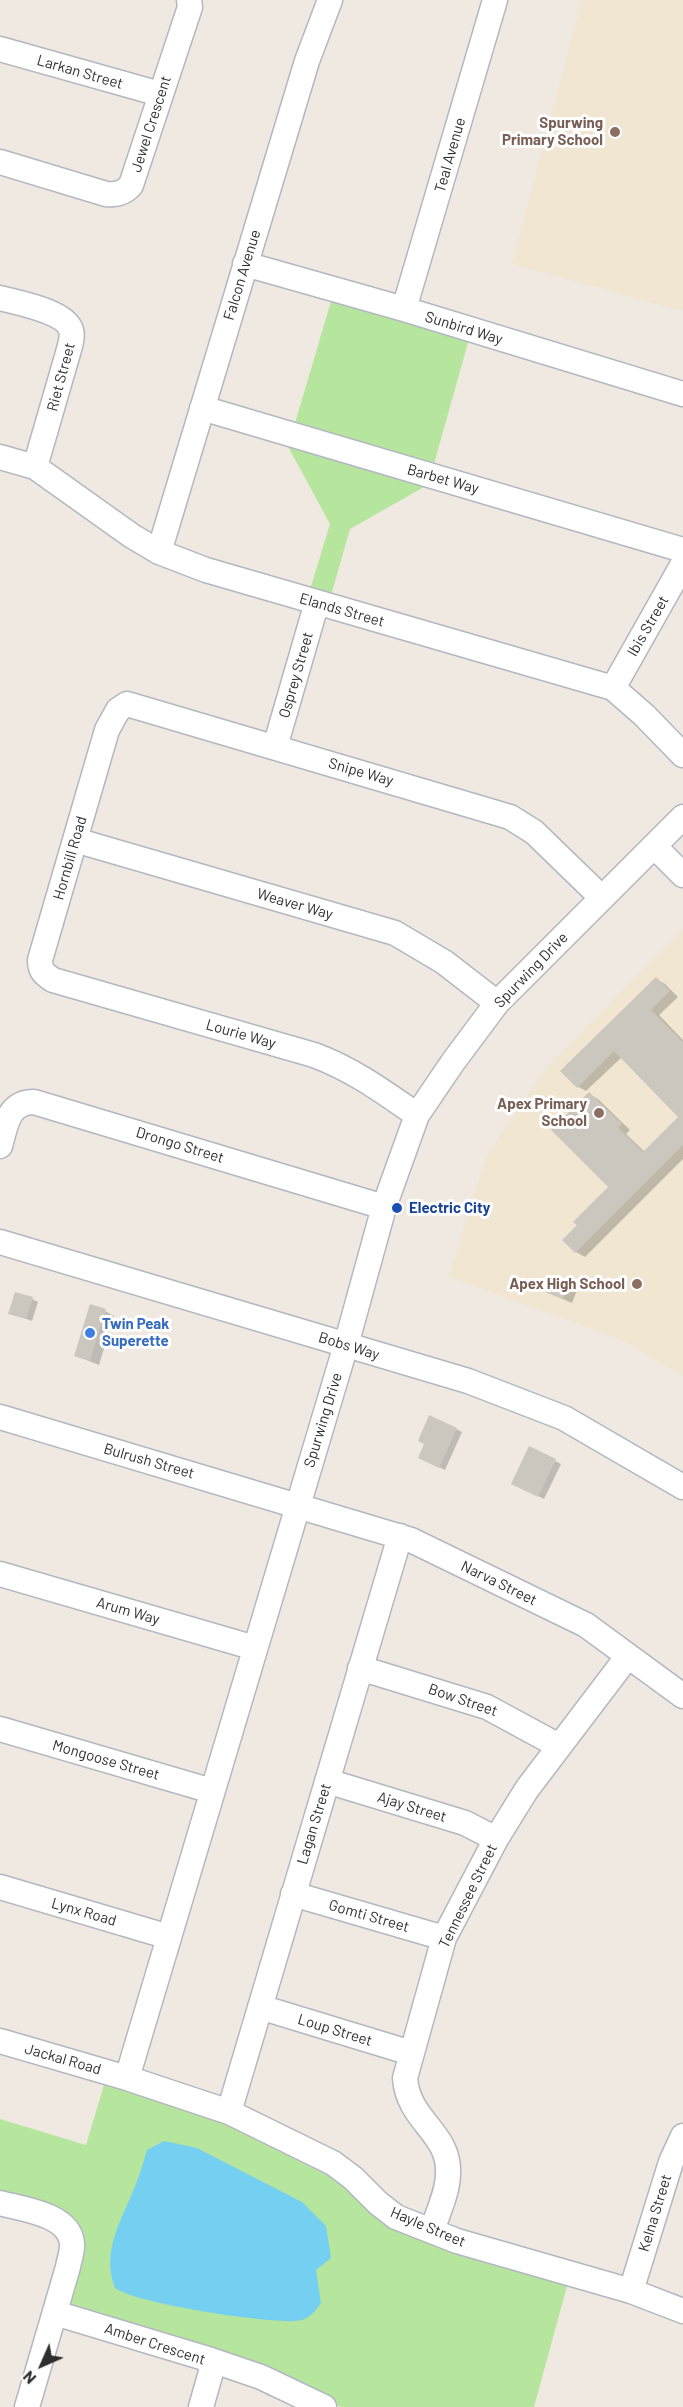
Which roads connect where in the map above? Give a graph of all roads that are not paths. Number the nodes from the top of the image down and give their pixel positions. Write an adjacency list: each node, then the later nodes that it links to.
1 (189, 0): 5 (street, Jewel Crescent)
2 (330, 0): 7 (street, Falcon Avenue)
3 (495, 0): 9 (street, Teal Avenue)
4 (0, 49): 5 (street, Larkan Street)
5 (160, 94): 6 (street, Jewel Crescent)
6 (0, 162)
7 (245, 264): 9 (street, Sunbird Way); 11 (street, Falcon Avenue)
8 (0, 298): 13 (street, Riet Street)
9 (404, 309): 10 (street, Sunbird Way)
10 (683, 394)
11 (202, 408): 14 (street, Barbet Way); 15 (street, Falcon Avenue)
12 (0, 457): 13 (street, Elands Street)
13 (36, 467): 15 (street, Elands Street)
14 (683, 550)
15 (159, 552): 17 (street, Elands Street)
16 (683, 564): 18 (street, Ibis Street)
17 (317, 602): 18 (street, Elands Street); 20 (street, Osprey Street)
18 (613, 688): 21 (street, Elands Street)
19 (107, 730): 20 (street, Snipe Way); 23 (street, Hornbill Road)
20 (275, 747): 26 (street, Snipe Way)
21 (683, 755)
22 (683, 818): 24 (street, Spurwing Drive)
23 (75, 840): 27 (street, Hornbill Road); 28 (street, Weaver Way)
24 (654, 846): 25 (street); 26 (street, Spurwing Drive)
25 (683, 875)
26 (601, 897): 28 (street, Spurwing Drive)
27 (53, 980): 29 (street, Lourie Way)
28 (497, 1003): 29 (street, Spurwing Drive)
29 (417, 1115): 31 (street, Spurwing Drive)
30 (0, 1146): 31 (street, Drongo Street)
31 (384, 1207): 33 (street, Spurwing Drive)
32 (0, 1242): 33 (street, Bobs Way)
33 (346, 1345): 35 (street, Bobs Way); 36 (street, Spurwing Drive)
34 (0, 1417): 36 (street, Bulrush Street)
35 (683, 1487)
36 (298, 1505): 37 (street, Narva Street); 39 (street, Spurwing Drive)
37 (400, 1536): 40 (street, Narva Street); 41 (street, Lagan Street)
38 (0, 1574): 39 (street, Arum Way)
39 (255, 1648): 46 (street, Spurwing Drive)
40 (628, 1656): 42 (street, Narva Street); 44 (street, Tennessee Street)
41 (360, 1668): 44 (street, Bow Street); 45 (street, Lagan Street)
42 (683, 1696)
43 (0, 1729): 46 (street, Mongoose Street)
44 (559, 1746): 47 (street, Tennessee Street)
45 (327, 1781): 47 (street, Ajay Street); 49 (street, Lagan Street)
46 (212, 1791): 50 (street, Spurwing Drive)
47 (496, 1839): 51 (street, Tennessee Street)
48 (0, 1887): 50 (street, Lynx Road)
49 (293, 1894): 51 (street, Gomti Street); 52 (street, Lagan Street)
50 (169, 1937): 55 (street, Spurwing Drive)
51 (444, 1938): 54 (street, Tennessee Street)
52 (260, 2007): 54 (street, Loup Street); 56 (street, Lagan Street)
53 (0, 2041): 55 (street, Jackal Road)
54 (411, 2053): 59 (street, Tennessee Street)
55 (127, 2078): 56 (street, Hayle Street)
56 (229, 2112): 59 (street, Hayle Street)
57 (683, 2136): 60 (street, Kelna Street)
58 (0, 2203): 62 (street)
59 (432, 2231): 60 (street, Hayle Street)
60 (631, 2291): 61 (street, Hayle Street)
61 (683, 2311)
62 (55, 2313): 63 (street, Amber Crescent); 64 (street)
63 (211, 2360): 65 (street, Amber Crescent); 66 (street)
64 (27, 2407)
65 (201, 2407)
66 (324, 2407)

